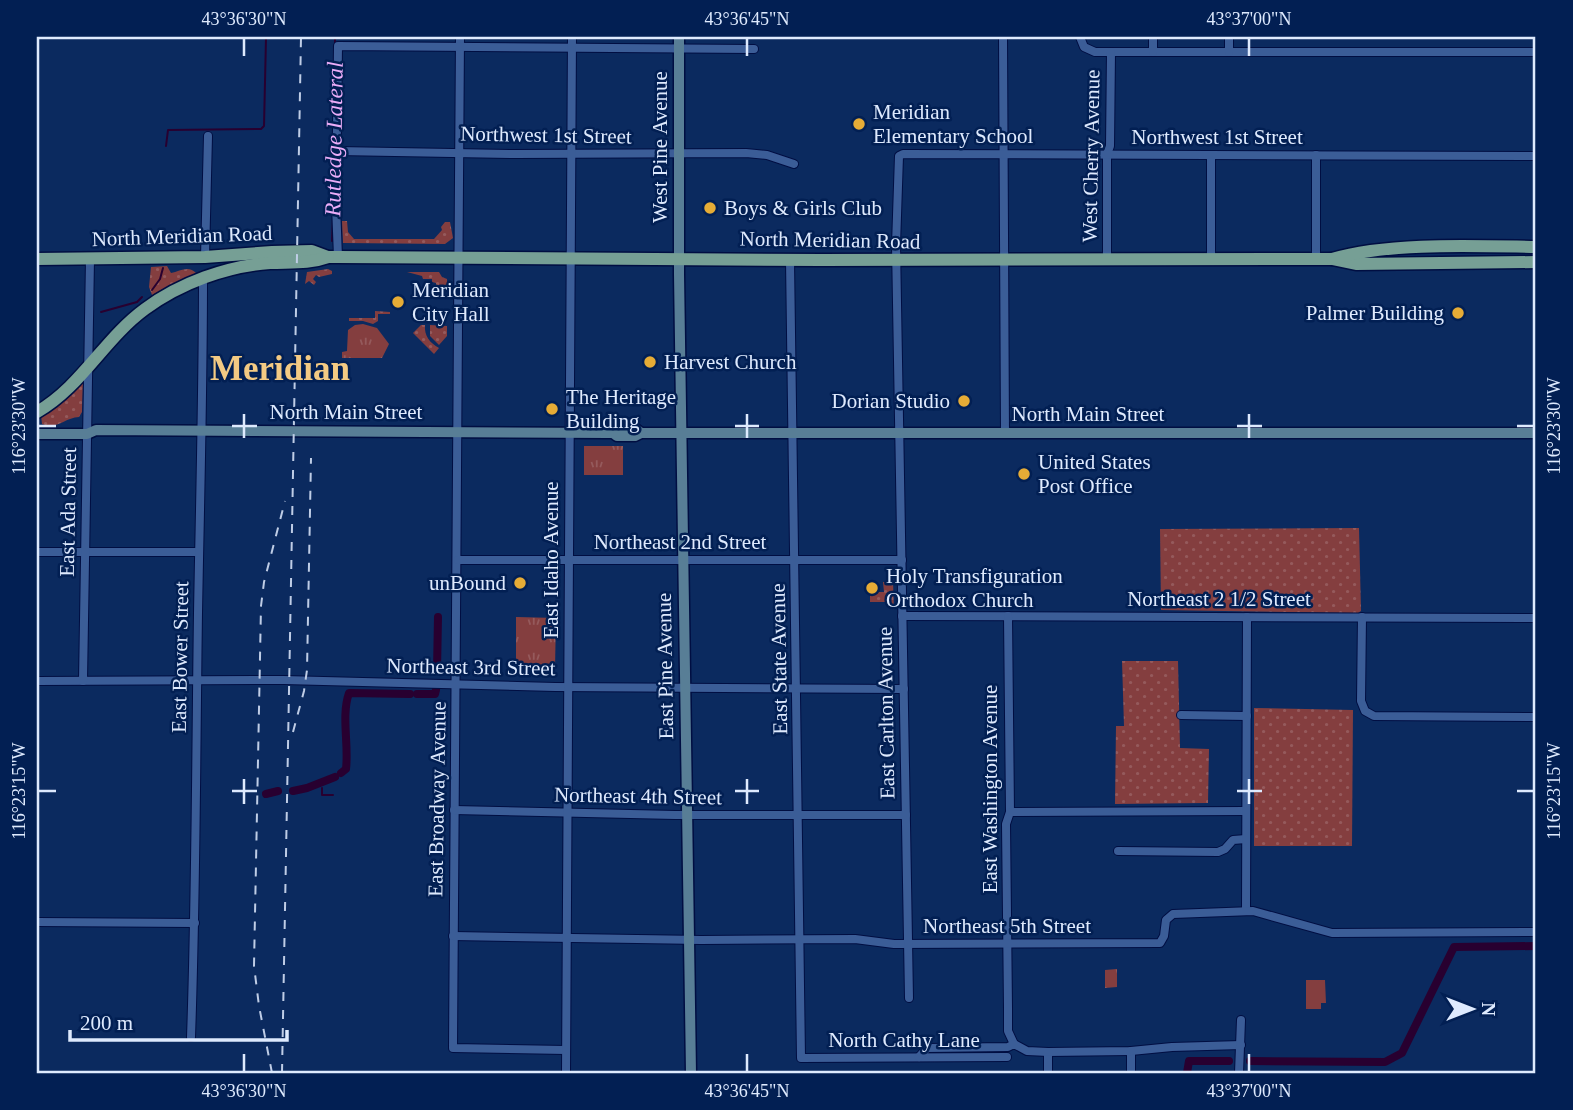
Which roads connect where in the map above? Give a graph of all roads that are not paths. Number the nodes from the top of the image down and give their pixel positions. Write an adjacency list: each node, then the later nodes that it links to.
1 (460, 37): 8 (street, East Broadway Avenue)
2 (572, 37): 10 (street, East Idaho Avenue)
3 (1003, 37): 20 (street)
4 (1080, 37): 11 (street, West Cherry Avenue)
5 (1153, 37): 12 (street)
6 (1229, 37): 13 (street)
7 (679, 43): 9 (street); 10 (street); 19 (street, West Pine Avenue)
8 (460, 48): 10 (street); 16 (street); 17 (street, East Broadway Avenue)
9 (754, 48)
10 (572, 49): 18 (street, East Idaho Avenue)
11 (1111, 52): 12 (street); 21 (street, West Cherry Avenue)
12 (1153, 52): 13 (street)
13 (1229, 52): 14 (street)
14 (1536, 52)
15 (208, 136): 28 (street)
16 (337, 151): 17 (street, Northwest 1st Street); 29 (street)
17 (460, 152): 18 (street, Northwest 1st Street); 30 (street, East Broadway Avenue)
18 (570, 154): 19 (street, Northwest 1st Street); 31 (street, East Idaho Avenue)
19 (678, 154): 26 (street, Northwest 1st Street); 33 (street, West Pine Avenue)
20 (1002, 154): 21 (street, Northwest 1st Street); 24 (street, Northwest 1st Street); 39 (street)
21 (1107, 155): 22 (street, Northwest 1st Street); 40 (street, West Cherry Avenue)
22 (1211, 155): 23 (street, Northwest 1st Street); 41 (street)
23 (1316, 155): 25 (street, Northwest 1st Street); 35 (street)
24 (899, 156): 38 (street, East Carlton Avenue)
25 (1536, 156)
26 (794, 164)
27 (1536, 247): 36 (main road, North Meridian Road)
28 (205, 257): 29 (main road, North Meridian Road); 34 (main road, North Meridian Road)
29 (333, 257): 30 (main road, North Meridian Road); 43 (main road, North Meridian Road)
30 (460, 257): 31 (main road, North Meridian Road); 47 (street, East Broadway Avenue)
31 (570, 257): 33 (main road, North Meridian Road); 48 (street, East Idaho Avenue)
32 (37, 258): 34 (main road, North Meridian Road)
33 (679, 258): 37 (main road, North Meridian Road); 49 (street, East Pine Avenue)
34 (90, 259): 44 (street, East Ada Street)
35 (1316, 259): 36 (main road, North Meridian Road); 41 (main road, North Meridian Road)
36 (1332, 259): 42 (main road, North Meridian Road)
37 (790, 260): 38 (main road, North Meridian Road); 50 (street, East State Avenue)
38 (898, 260): 39 (main road, North Meridian Road); 51 (street, East Carlton Avenue)
39 (1002, 260): 40 (main road, North Meridian Road); 52 (street)
40 (1107, 260): 41 (main road, North Meridian Road)
41 (1211, 260)
42 (1536, 262)
43 (203, 278): 44 (main road, North Meridian Road); 46 (street, East Bower Street)
44 (88, 366): 45 (main road, North Meridian Road); 55 (street, East Ada Street)
45 (37, 412)
46 (203, 431): 47 (street, North Main Street); 55 (street, North Main Street); 58 (street, East Bower Street)
47 (458, 432): 48 (street, North Main Street); 59 (street, East Broadway Avenue)
48 (569, 433): 49 (street, North Main Street); 60 (street, East Idaho Avenue)
49 (681, 433): 50 (street, North Main Street); 61 (street, East Pine Avenue)
50 (793, 433): 51 (street, North Main Street); 62 (street, East State Avenue)
51 (901, 433): 52 (street, North Main Street); 63 (street, East Carlton Avenue)
52 (1005, 433): 53 (street, North Main Street)
53 (1536, 433)
54 (37, 434): 55 (street, North Main Street)
55 (87, 434): 57 (street, East Ada Street)
56 (37, 552): 57 (street)
57 (85, 552): 58 (street); 71 (street, East Ada Street)
58 (199, 552): 69 (street, East Bower Street)
59 (458, 560): 60 (street, Northeast 2nd Street); 72 (street, East Broadway Avenue)
60 (568, 560): 61 (street, Northeast 2nd Street); 73 (street, East Idaho Avenue)
61 (683, 560): 62 (street, Northeast 2nd Street); 74 (street, East Pine Avenue)
62 (795, 560): 63 (street, Northeast 2nd Street); 75 (street, East State Avenue)
63 (902, 560): 64 (street, East Carlton Avenue)
64 (902, 616): 65 (street, Northeast 2 1/2 Street); 76 (street, East Carlton Avenue)
65 (1007, 617): 66 (street, Northeast 2 1/2 Street); 81 (street, East Washington Avenue)
66 (1247, 617): 67 (street, Northeast 2 1/2 Street); 78 (street)
67 (1362, 617): 68 (street, Northeast 2 1/2 Street); 79 (street)
68 (1536, 618)
69 (197, 680): 71 (street, Northeast 3rd Street); 72 (street, Northeast 3rd Street); 91 (street, East Bower Street)
70 (37, 681): 71 (street, Northeast 3rd Street)
71 (83, 681)
72 (456, 685): 73 (street, Northeast 3rd Street); 80 (street, East Broadway Avenue)
73 (568, 687): 74 (street, Northeast 3rd Street); 83 (street, East Idaho Avenue)
74 (685, 689): 75 (street, Northeast 3rd Street); 84 (street, East Pine Avenue)
75 (796, 689): 76 (street, Northeast 3rd Street); 85 (street, East State Avenue)
76 (904, 689): 86 (street, East Carlton Avenue)
77 (1181, 715): 78 (street)
78 (1247, 716): 82 (street)
79 (1536, 717)
80 (454, 810): 83 (street, Northeast 4th Street); 93 (street, East Broadway Avenue)
81 (1010, 811): 82 (street); 98 (street, East Washington Avenue)
82 (1246, 811): 87 (street)
83 (567, 813): 84 (street, Northeast 4th Street); 94 (street, East Idaho Avenue)
84 (687, 815): 85 (street, Northeast 4th Street); 95 (street, East Pine Avenue)
85 (798, 815): 86 (street, Northeast 4th Street); 96 (street, East State Avenue)
86 (906, 815): 97 (street, East Carlton Avenue)
87 (1246, 839): 88 (street); 89 (street)
88 (1118, 851)
89 (1246, 911): 92 (street, Northeast 5th Street); 98 (street, Northeast 5th Street)
90 (37, 922): 91 (street)
91 (195, 923): 101 (street, East Bower Street)
92 (1536, 932)
93 (453, 936): 94 (street, Northeast 5th Street); 104 (street, East Broadway Avenue)
94 (567, 938): 95 (street, Northeast 5th Street); 104 (street, East Idaho Avenue)
95 (689, 940): 96 (street, Northeast 5th Street); 111 (street, East Pine Avenue)
96 (800, 941): 97 (street, Northeast 5th Street); 109 (street, East State Avenue)
97 (908, 944): 98 (street, Northeast 5th Street); 99 (street, East Carlton Avenue)
98 (1007, 944): 102 (street, East Washington Avenue)
99 (909, 998)
100 (1241, 1020): 103 (street)
101 (191, 1037)
102 (1014, 1044): 106 (street); 107 (street)
103 (1241, 1045): 105 (street); 114 (street)
104 (566, 1049): 110 (street, East Idaho Avenue)
105 (1131, 1051): 106 (street); 113 (street)
106 (1048, 1052): 112 (street)
107 (919, 1057): 108 (street, North Cathy Lane); 109 (street, North Cathy Lane)
108 (1007, 1057)
109 (801, 1058)
110 (566, 1073)
111 (691, 1073)
112 (1048, 1073)
113 (1131, 1073)
114 (1240, 1073)

